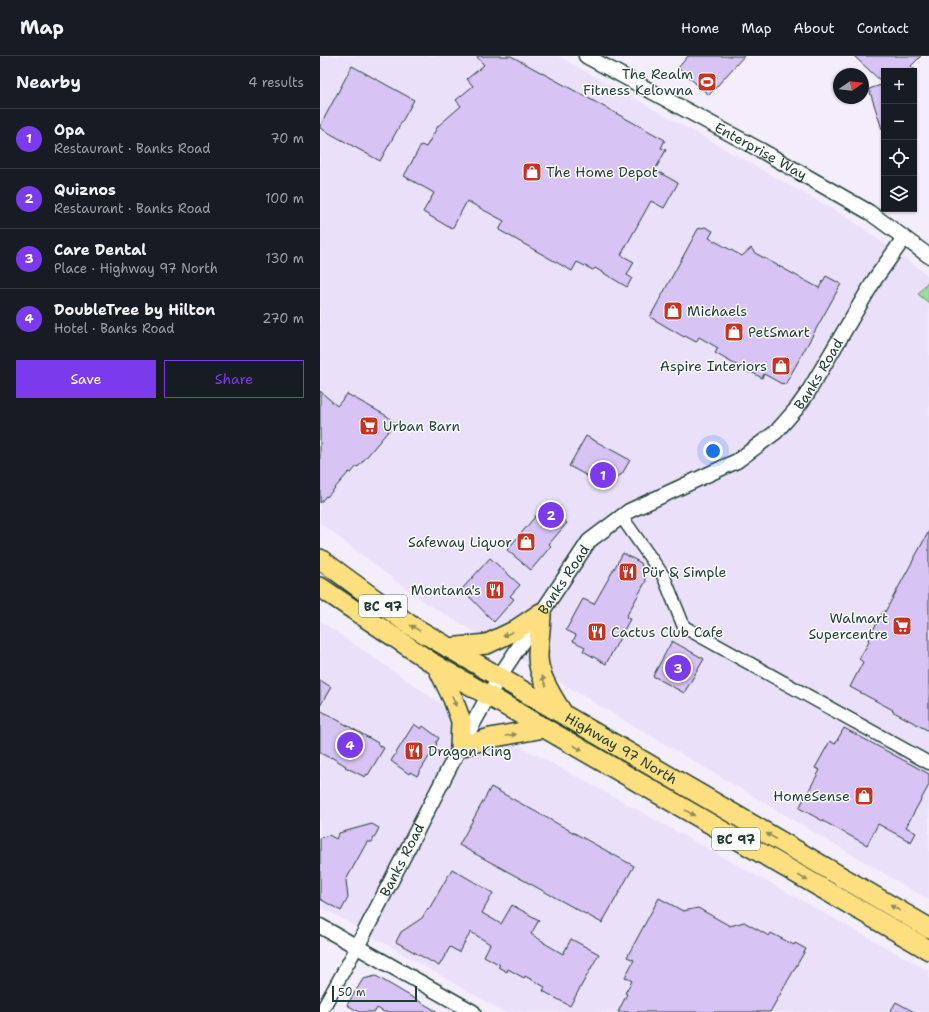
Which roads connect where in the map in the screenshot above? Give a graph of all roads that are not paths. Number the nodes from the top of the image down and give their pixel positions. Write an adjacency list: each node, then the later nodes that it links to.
1 (586, 56): 2 (street, Enterprise Way)
2 (904, 238): 3 (street, Enterprise Way); 4 (street, Banks Road)
3 (929, 256)
4 (621, 516): 7 (street, Banks Road); 15 (street)
5 (320, 560): 8 (highway, Highway 97 North / BC 97, one-way to 5)
6 (320, 587): 9 (highway, Highway 97 North / BC 97)
7 (541, 614): 8 (highway, one-way to 8); 10 (street, Banks Road); 12 (highway, one-way to 7)
8 (449, 648): 10 (highway, Highway 97 North / BC 97)
9 (437, 666): 11 (highway, Highway 97 North / BC 97); 14 (highway, one-way to 14)
10 (499, 677): 11 (street, Banks Road); 12 (highway, Highway 97 North / BC 97)
11 (488, 695): 13 (highway, Highway 97 North / BC 97); 14 (street, Banks Road)
12 (563, 714): 17 (highway, Highway 97 North / BC 97, one-way to 12)
13 (544, 728): 14 (highway, one-way to 13); 19 (highway, Highway 97 North / BC 97, one-way to 19)
14 (460, 747): 18 (street, Banks Road)
15 (929, 762)
16 (320, 926): 18 (street)
17 (929, 928)
18 (357, 947): 20 (street, Banks Road); 21 (street)
19 (929, 950)
20 (321, 1012)
21 (473, 1012)

